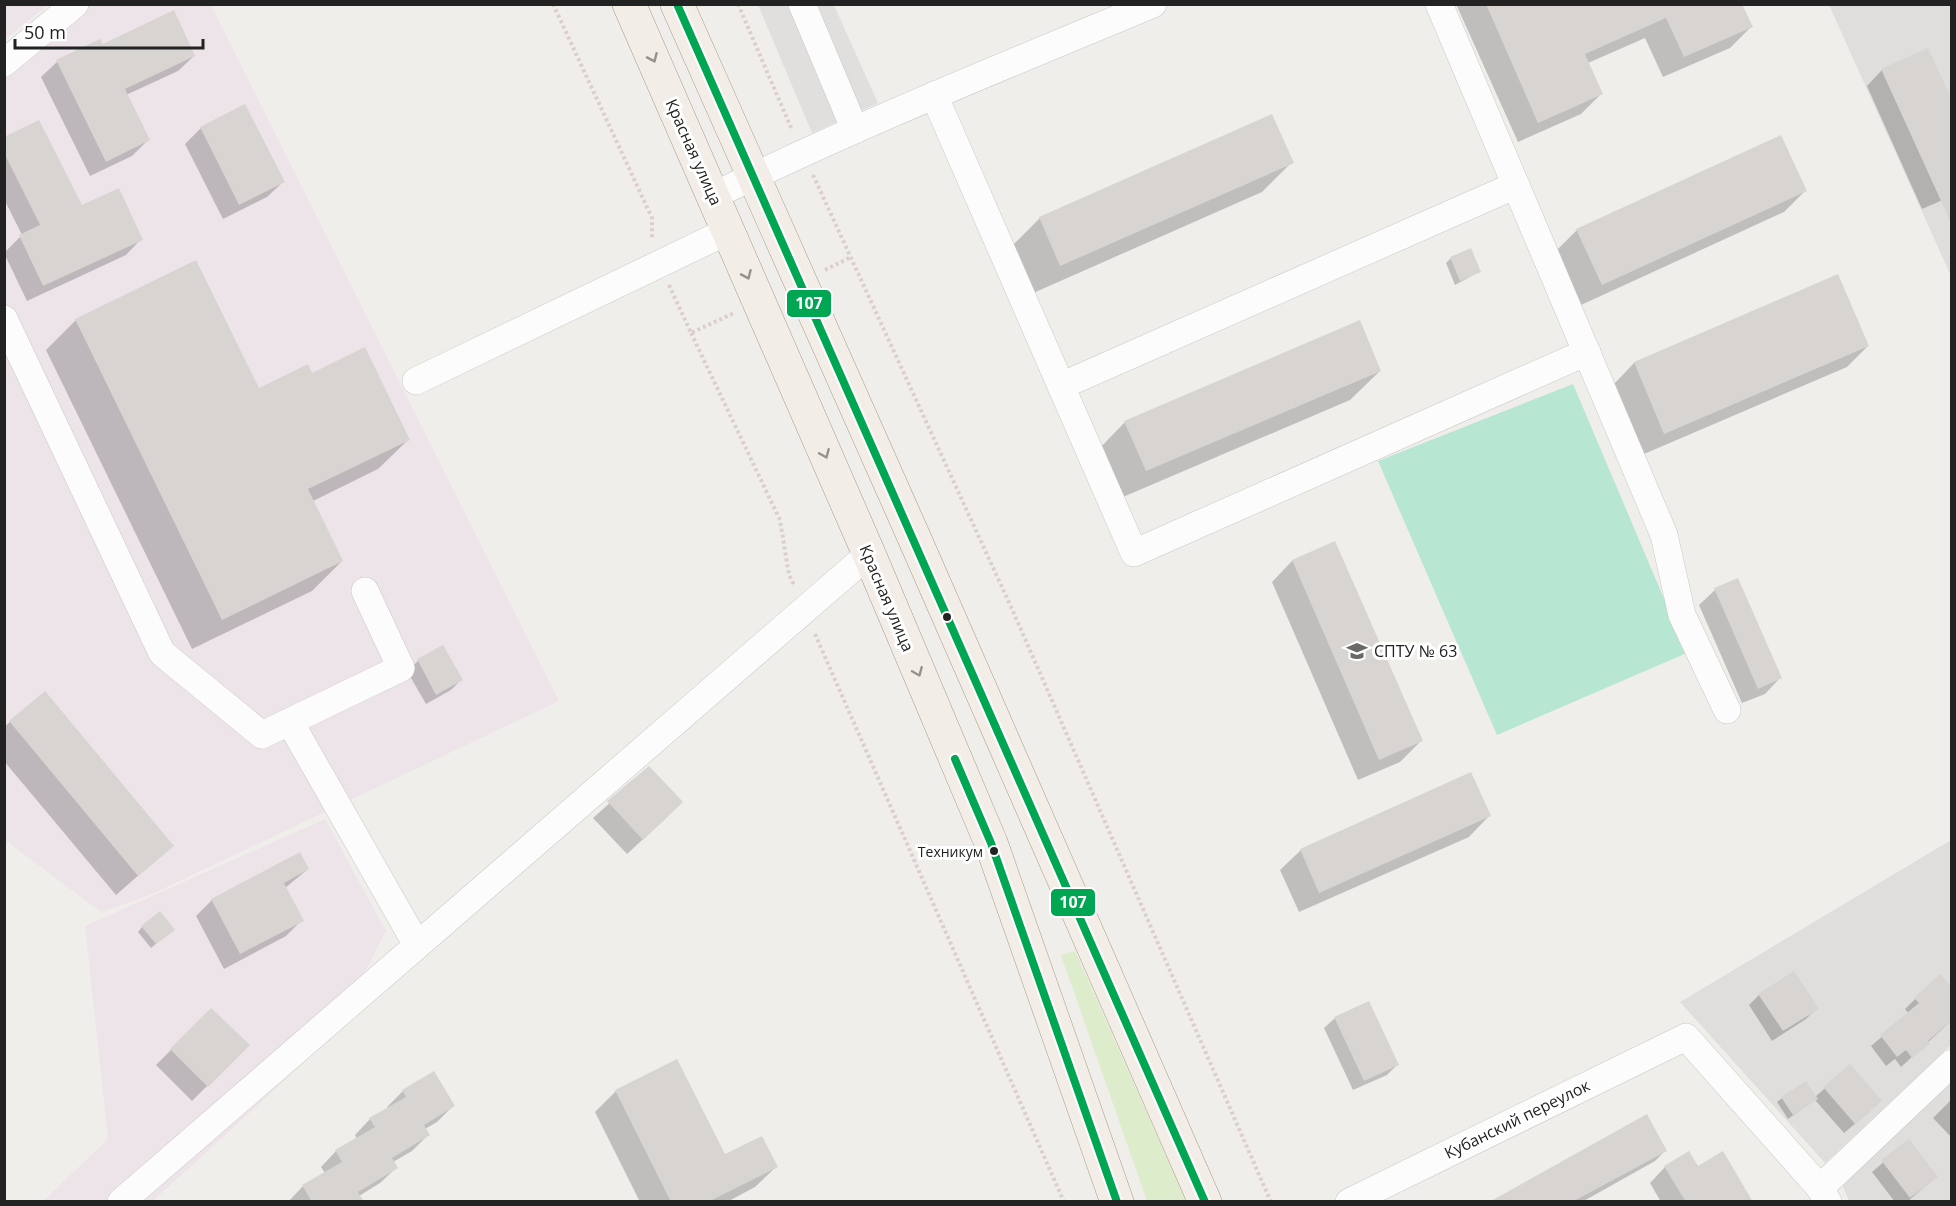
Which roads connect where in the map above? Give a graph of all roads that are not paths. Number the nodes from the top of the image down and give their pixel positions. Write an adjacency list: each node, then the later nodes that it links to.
1 (75, 4): 7 (street)
2 (629, 4): 12 (main road, Красная улица, one-way to 12)
3 (677, 4): 10 (main road)
4 (802, 4): 9 (street)
5 (1153, 4): 8 (street)
6 (1439, 4): 11 (street)
7 (4, 63)
8 (934, 95): 9 (street); 17 (street)
9 (855, 130): 10 (street)
10 (752, 177): 12 (street); 27 (main road)
11 (1516, 185): 15 (street); 17 (street)
12 (713, 196): 13 (main road, Красная улица)
13 (728, 231): 16 (street); 18 (main road, Красная улица, one-way to 18)
14 (4, 319): 21 (street)
15 (1587, 352): 17 (street); 20 (street)
16 (416, 381)
17 (1061, 386)
18 (869, 554): 22 (street); 26 (main road, Красная улица, one-way to 26)
19 (365, 591): 21 (street)
20 (1727, 710)
21 (290, 722): 22 (street)
22 (417, 945): 25 (street)
23 (1952, 1064): 24 (street)
24 (1824, 1195): 28 (street, Кубанский переулок)
25 (121, 1202)
26 (1117, 1202)
27 (1205, 1202)
28 (1349, 1202)

